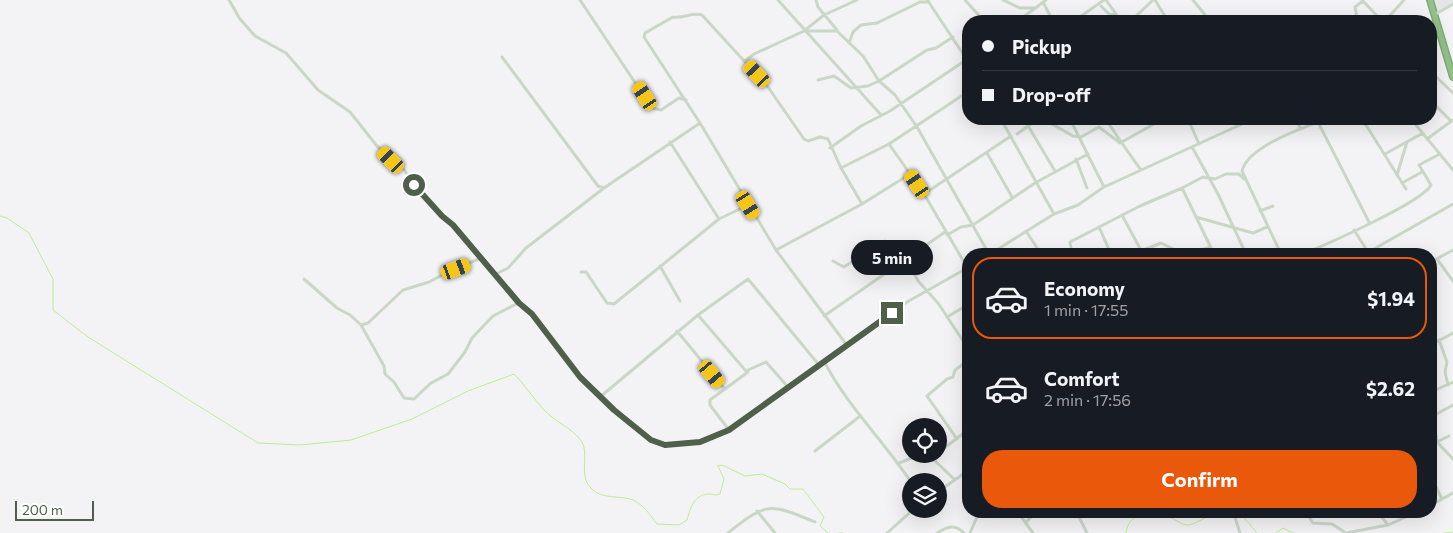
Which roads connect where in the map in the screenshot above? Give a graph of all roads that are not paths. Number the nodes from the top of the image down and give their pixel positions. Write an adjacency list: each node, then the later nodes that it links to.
1 (229, 0): 146 (street)
2 (580, 0): 50 (street)
3 (778, 0): 35 (street)
4 (816, 0): 21 (street)
5 (857, 0): 21 (street)
6 (965, 0): 22 (street)
7 (1003, 0): 20 (street)
8 (1105, 0): 25 (street); 26 (street)
9 (1154, 0): 27 (street); 28 (street)
10 (1193, 0): 29 (street)
11 (1354, 0): 19 (street)
12 (1362, 0): 19 (street); 31 (street)
13 (1404, 0): 32 (street)
14 (1430, 0): 33 (highway)
15 (929, 1): 37 (street); 38 (street)
16 (1045, 1): 20 (street); 24 (street)
17 (1453, 4): 33 (street)
18 (1101, 6): 26 (street)
19 (1355, 7): 30 (street)
20 (1036, 8): 23 (street)
21 (824, 15): 35 (street); 36 (street)
22 (979, 15)
23 (1026, 15)
24 (1051, 15)
25 (1083, 15)
26 (1116, 15)
27 (1138, 15)
28 (1164, 15)
29 (1205, 15)
30 (1356, 15)
31 (1378, 15)
32 (1390, 15)
33 (1434, 15)
34 (1437, 25): 43 (highway)
35 (804, 30): 36 (street); 41 (street); 47 (street)
36 (837, 31): 38 (street)
37 (953, 37): 39 (street); 46 (street)
38 (849, 43): 46 (street)
39 (962, 51)
40 (502, 57): 104 (street)
41 (745, 61): 50 (street); 83 (street)
42 (962, 64): 51 (street)
43 (1453, 77)
44 (1437, 79): 48 (street)
45 (818, 80): 47 (street)
46 (879, 81): 47 (street); 51 (street)
47 (858, 89): 53 (street)
48 (1453, 93)
49 (962, 97): 69 (street)
50 (687, 100): 55 (street)
51 (900, 104): 53 (street); 69 (street)
52 (1437, 106): 54 (street)
53 (881, 115): 83 (street)
54 (1452, 120): 76 (street)
55 (700, 123): 77 (street); 112 (street)
56 (1005, 125): 74 (street)
57 (1030, 125): 70 (street)
58 (1054, 125): 75 (street)
59 (1073, 125): 75 (street)
60 (1110, 125): 79 (street)
61 (1152, 125): 79 (street)
62 (1191, 125): 81 (street)
63 (1297, 125): 71 (street)
64 (1311, 125): 71 (street)
65 (1320, 125): 120 (street)
66 (1366, 125): 86 (street)
67 (1416, 125): 72 (street)
68 (1237, 126): 81 (street)
69 (917, 127): 80 (street); 99 (street)
70 (1028, 127): 73 (street); 93 (street)
71 (1300, 130): 102 (street)
72 (1423, 133): 76 (street); 78 (street)
73 (1017, 134)
74 (1011, 136): 84 (street); 100 (street)
75 (1079, 136): 79 (street); 85 (street)
76 (1427, 139): 87 (street)
77 (670, 142): 104 (street); 118 (street)
78 (1407, 142): 86 (street); 96 (street)
79 (1120, 143): 90 (street)
80 (889, 144): 89 (street); 95 (street)
81 (1199, 144): 82 (street)
82 (1192, 147): 90 (street); 91 (street)
83 (830, 148): 89 (street)
84 (987, 153): 99 (street); 109 (street)
85 (1088, 154): 88 (street); 103 (street)
86 (1385, 154): 96 (street)
87 (1440, 154): 92 (street); 94 (street)
88 (1076, 159): 93 (street); 105 (street)
89 (841, 168): 110 (street)
90 (1141, 170): 103 (street)
91 (1205, 170): 97 (street); 98 (street)
92 (1453, 170)
93 (1055, 171): 100 (street)
94 (1422, 172): 101 (street); 120 (street)
95 (910, 174): 108 (street); 110 (street)
96 (1396, 176): 101 (street)
97 (1203, 177): 98 (street); 106 (street)
98 (1209, 178): 102 (street); 125 (street)
99 (946, 181): 108 (street); 121 (street)
100 (1035, 183): 109 (street); 115 (street)
101 (1402, 183): 107 (street)
102 (1247, 184): 114 (street)
103 (1104, 187): 115 (street)
104 (604, 188): 154 (street)
105 (1087, 188)
106 (1182, 188): 116 (street); 117 (street)
107 (1406, 189)
108 (924, 194): 128 (street)
109 (1012, 197): 121 (street)
110 (862, 204): 144 (street)
111 (1453, 204): 143 (street)
112 (748, 205): 118 (street); 144 (street)
113 (1273, 206): 114 (street)
114 (1260, 211): 124 (street)
115 (1054, 214): 127 (street)
116 (1122, 215): 123 (street); 135 (street)
117 (1196, 217): 119 (street); 122 (street)
118 (719, 219): 151 (street)
119 (1204, 221): 122 (street); 125 (street)
120 (1369, 222): 126 (street)
121 (973, 224): 128 (street); 130 (street)
122 (1200, 225): 129 (street)
123 (1099, 227): 133 (street); 134 (street)
124 (1267, 227): 125 (street); 140 (street)
125 (1234, 228): 139 (street)
126 (1354, 230): 141 (street); 142 (street)
127 (1026, 231): 131 (street); 132 (street)
128 (946, 234): 147 (street); 150 (street)
129 (1210, 246): 138 (street)
130 (986, 248)
131 (999, 248)
132 (1036, 248)
133 (1071, 248)
134 (1108, 248)
135 (1139, 248)
136 (1153, 248): 137 (street)
137 (1170, 248)
138 (1205, 248)
139 (1243, 248)
140 (1278, 248)
141 (1316, 248)
142 (1363, 248)
143 (1375, 248)
144 (776, 250): 162 (street)
145 (1453, 250): 148 (street)
146 (482, 258): 154 (street); 164 (street)
147 (962, 258)
148 (1437, 259): 156 (street)
149 (833, 261): 150 (street)
150 (901, 263): 157 (street); 162 (street)
151 (660, 266): 153 (street); 158 (street)
152 (962, 270): 157 (street)
153 (581, 272)
154 (496, 274): 159 (street)
155 (304, 279): 164 (street)
156 (1453, 281)
157 (927, 290): 163 (street); 169 (street)
158 (680, 301)
159 (519, 303): 164 (street); 181 (street)
160 (962, 309): 163 (street)
161 (698, 315): 165 (street); 173 (street); 175 (street)
162 (824, 316): 169 (street)
163 (947, 317): 167 (street)
164 (361, 325)
165 (677, 331): 179 (street); 181 (street)
166 (1453, 333): 168 (street)
167 (962, 340)
168 (1439, 340): 172 (street)
169 (846, 344): 171 (street)
170 (1453, 360): 172 (street)
171 (824, 361): 173 (street); 184 (street)
172 (1447, 363): 177 (street)
173 (819, 365): 178 (street)
174 (962, 365): 188 (street)
175 (750, 371): 178 (street); 179 (street)
176 (1453, 382): 177 (street)
177 (1448, 384): 180 (street)
178 (788, 386): 185 (street)
179 (724, 388): 185 (street)
180 (1437, 389)
181 (600, 397): 185 (street)
182 (1453, 405): 183 (street)
183 (1437, 413)
184 (860, 418): 191 (street); 195 (street)
185 (729, 430)
186 (962, 435): 188 (street)
187 (1449, 436): 189 (street)
188 (957, 439): 190 (street)
189 (1437, 442): 192 (street)
190 (947, 446)
191 (815, 451)
192 (1453, 459)
193 (902, 463): 195 (street)
194 (938, 463): 198 (street)
195 (899, 464): 196 (street)
196 (905, 473)
197 (962, 475): 198 (street)
198 (954, 480): 199 (street)
199 (947, 485)
200 (1437, 489): 202 (street)
201 (1453, 493): 202 (street)
202 (1442, 499): 203 (street)
203 (1437, 502)
204 (757, 510): 214 (street); 218 (street); 219 (street)
205 (904, 518): 217 (street)
206 (977, 518): 224 (street)
207 (1023, 518): 215 (street)
208 (1030, 518): 215 (street)
209 (1080, 518): 226 (street)
210 (1235, 518): 227 (street)
211 (1310, 518): 216 (street)
212 (1382, 518): 216 (street)
213 (1404, 518): 216 (street)
214 (815, 522)
215 (1026, 522): 225 (street)
216 (1388, 525)
217 (891, 529): 220 (street); 221 (street)
218 (728, 533)
219 (775, 533)
220 (887, 533)
221 (894, 533)
222 (937, 533): 223 (street)
223 (964, 533)
224 (970, 533)
225 (1033, 533)
226 (1087, 533)
227 (1240, 533)

